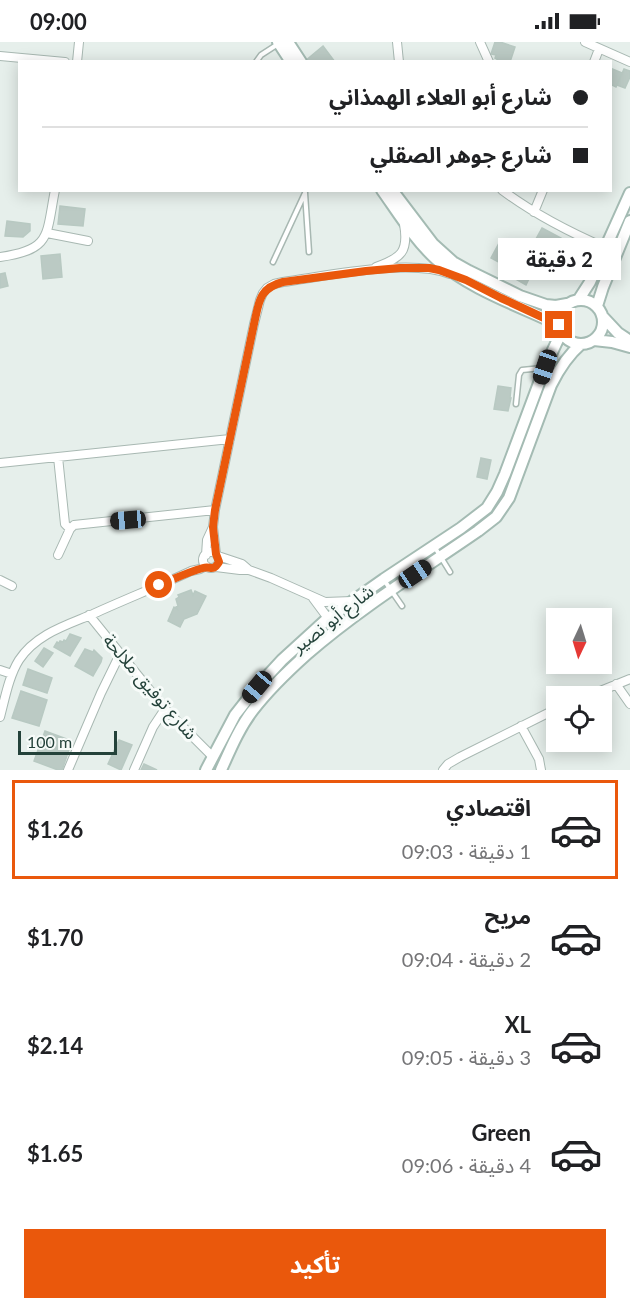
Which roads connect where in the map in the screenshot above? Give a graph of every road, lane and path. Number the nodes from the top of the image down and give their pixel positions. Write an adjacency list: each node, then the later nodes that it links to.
1 (79, 42): 9 (street)
2 (282, 42): 10 (lane); 11 (main road); 12 (main road)
3 (397, 42): 13 (street)
4 (480, 42): 14 (street)
5 (585, 42): 6 (street)
6 (599, 49): 15 (street); 16 (street)
7 (0, 56): 8 (street)
8 (44, 60)
9 (77, 60)
10 (257, 60)
11 (290, 60)
12 (299, 60)
13 (399, 60)
14 (488, 60)
15 (595, 60)
16 (630, 62)
17 (55, 192): 27 (street)
18 (305, 192): 30 (lane); 32 (lane)
19 (383, 192): 25 (main road)
20 (394, 192): 36 (main road)
21 (504, 192): 24 (street)
22 (542, 192): 24 (street)
23 (630, 193): 29 (main road)
24 (534, 212): 29 (street)
25 (404, 221): 33 (street); 34 (main road)
26 (630, 221): 37 (main road)
27 (47, 233): 28 (street); 31 (street)
28 (88, 241)
29 (606, 248): 35 (main road)
30 (309, 252)
31 (0, 257)
32 (273, 262)
33 (366, 271): 34 (street); 46 (street)
34 (466, 280): 39 (main road)
35 (579, 299): 36 (main road); 37 (main road)
36 (567, 304): 39 (main road)
37 (597, 306): 38 (main road)
38 (603, 317): 40 (main road); 41 (main road)
39 (560, 329): 42 (main road); 44 (main road, شارع أبو نصير)
40 (594, 340): 42 (main road); 43 (main road)
41 (630, 341)
42 (581, 344): 55 (main road, شارع أبو نصير)
43 (630, 347)
44 (545, 367): 45 (lane); 52 (main road, شارع أبو نصير)
45 (516, 404)
46 (230, 439): 47 (street); 49 (street)
47 (58, 457): 48 (street); 51 (street)
48 (0, 463)
49 (215, 510): 50 (street); 51 (street)
50 (213, 527): 54 (street); 56 (street)
51 (70, 530): 53 (street)
52 (433, 545): 55 (lane); 60 (main road, شارع أبو نصير)
53 (58, 555)
54 (217, 555): 56 (street); 57 (street); 58 (street)
55 (441, 557): 59 (lane); 63 (main road, شارع أبو نصير)
56 (205, 560): 57 (street); 67 (street)
57 (216, 567): 58 (street)
58 (249, 570): 64 (street)
59 (450, 572)
60 (384, 579): 63 (lane); 65 (main road, شارع أبو نصير)
61 (0, 580): 62 (street)
62 (12, 586)
63 (391, 591): 66 (lane); 69 (main road, شارع أبو نصير)
64 (313, 597): 65 (street); 68 (street)
65 (353, 601): 68 (main road, شارع أبو نصير)
66 (402, 606)
67 (89, 615): 70 (street, شارع توفيق ملالحة); 72 (street)
68 (327, 619): 69 (street); 81 (main road, شارع أبو نصير)
69 (336, 629): 85 (main road, شارع أبو نصير)
70 (120, 654): 77 (street, شارع توفيق ملالحة); 82 (street)
71 (0, 670): 72 (street)
72 (12, 674): 79 (street)
73 (630, 678): 74 (street)
74 (616, 684): 75 (street); 76 (street)
75 (611, 686)
76 (630, 704)
77 (165, 709): 81 (street, شارع توفيق ملالحة); 83 (street)
78 (546, 714): 80 (street)
79 (0, 717)
80 (521, 726): 86 (street); 87 (street)
81 (212, 756): 84 (main road, شارع أبو نصير)
82 (68, 770)
83 (134, 770)
84 (206, 770)
85 (220, 770)
86 (443, 770)
87 (541, 770)

